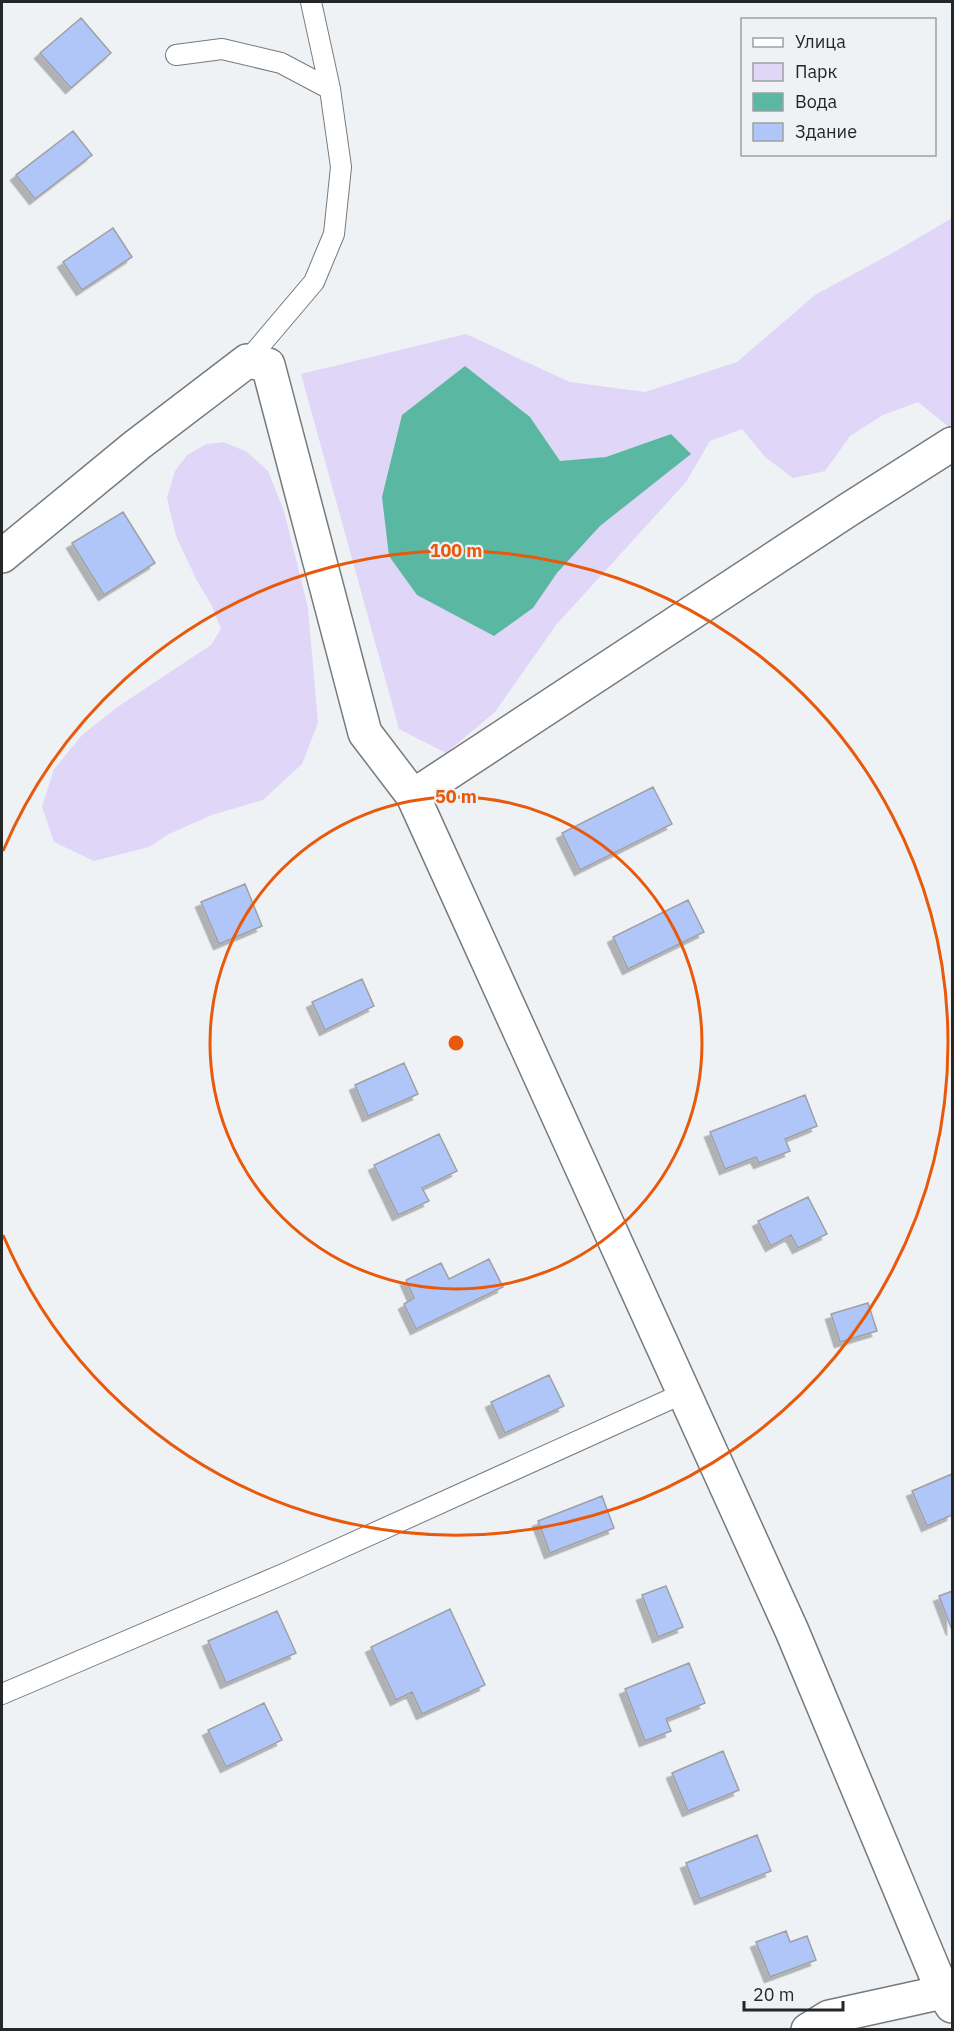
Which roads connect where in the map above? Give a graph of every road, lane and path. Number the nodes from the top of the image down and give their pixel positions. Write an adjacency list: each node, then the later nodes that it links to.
1 (311, 2): 3 (lane)
2 (176, 55): 3 (lane)
3 (330, 88): 4 (lane)
4 (248, 361): 6 (street); 7 (street)
5 (952, 444): 7 (street)
6 (2, 556)
7 (413, 796): 8 (street)
8 (684, 1394): 9 (lane); 10 (street)
9 (2, 1694)
10 (948, 1999): 11 (street)
11 (808, 2030)

